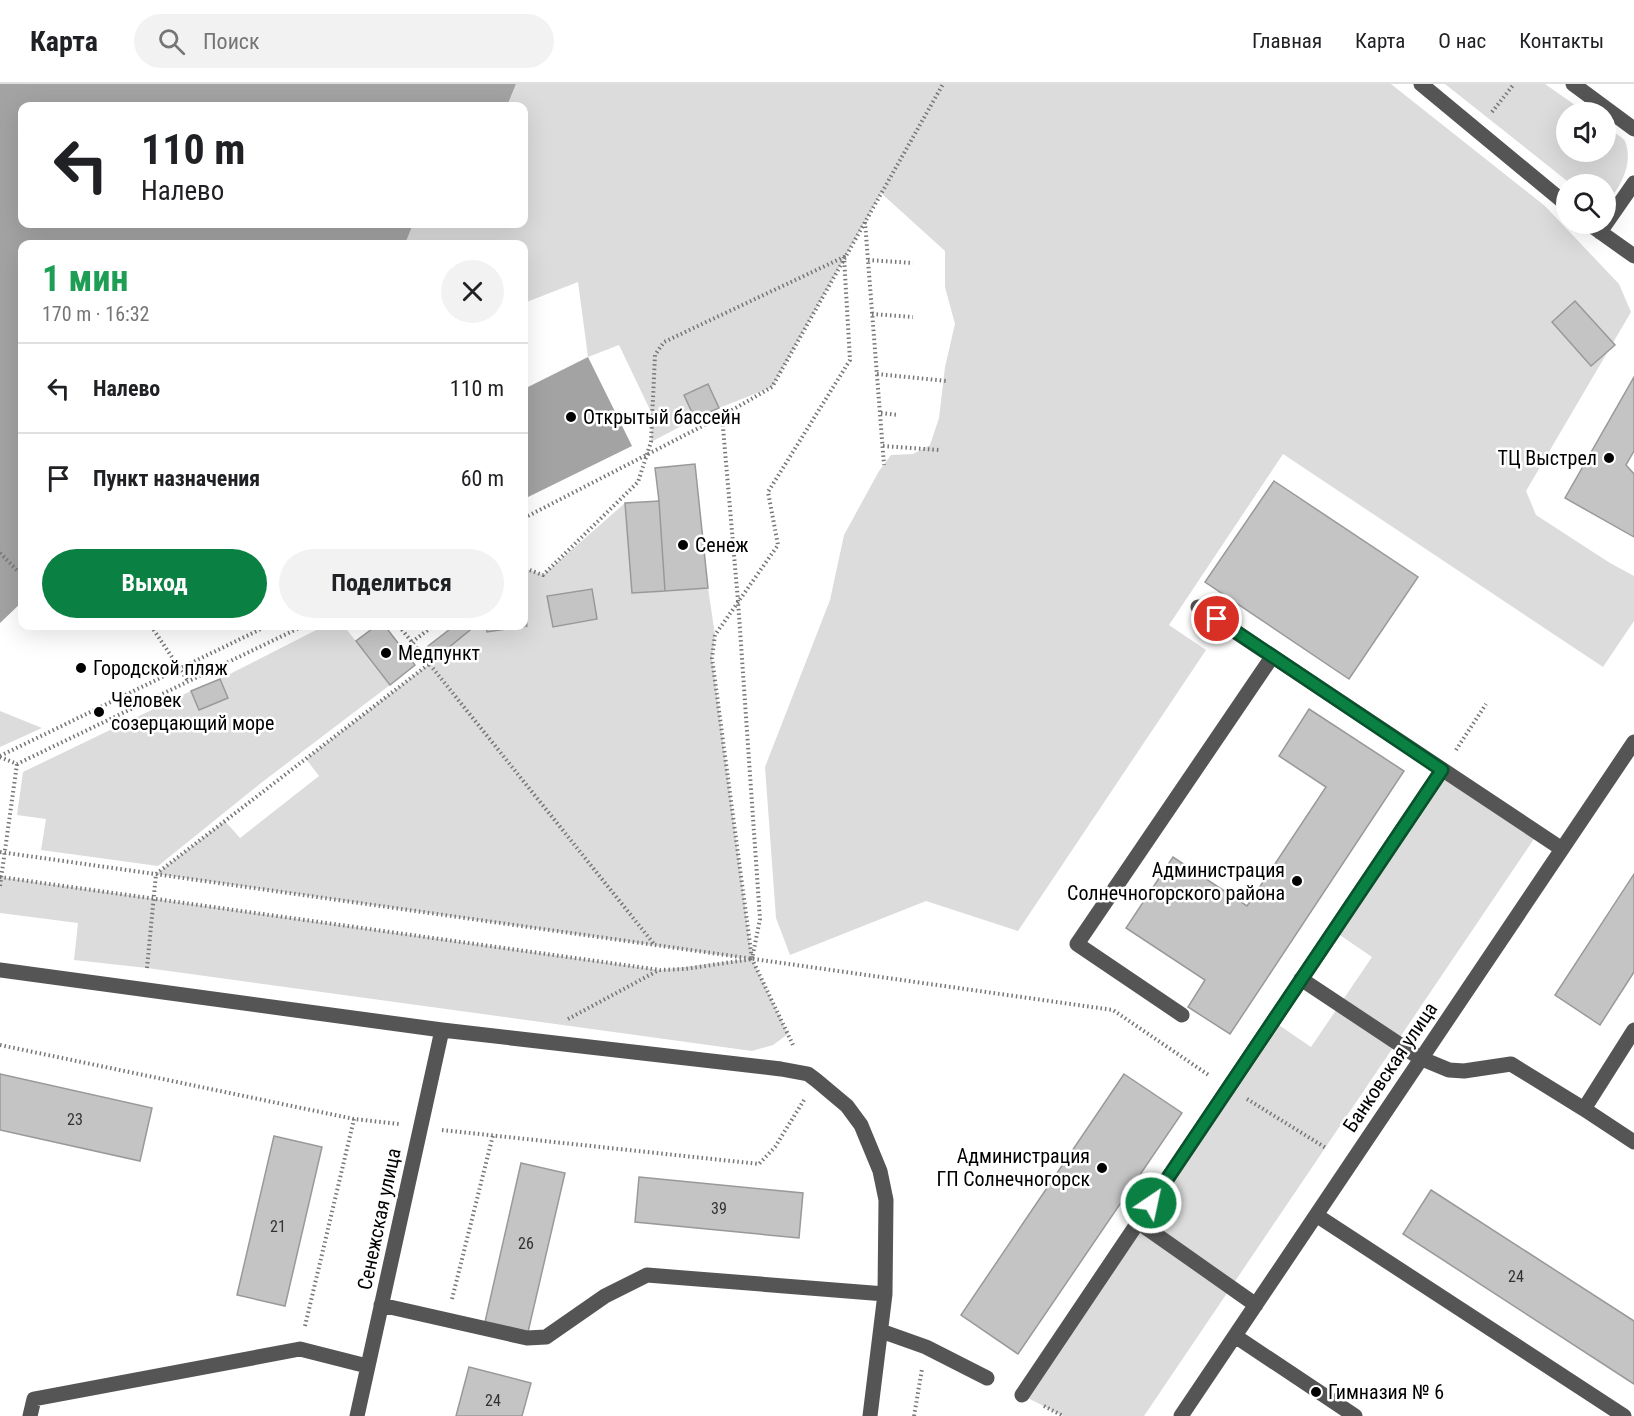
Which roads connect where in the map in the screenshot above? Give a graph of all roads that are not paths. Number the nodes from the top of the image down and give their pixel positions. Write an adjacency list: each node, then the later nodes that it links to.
1 (1421, 84): 5 (street)
2 (1573, 84): 3 (street)
3 (1634, 129)
4 (1634, 183): 6 (street)
5 (1556, 196)
6 (1616, 204)
7 (1603, 234): 8 (street)
8 (1634, 256)
9 (1198, 607): 10 (street)
10 (1272, 657): 12 (street); 16 (street)
11 (1634, 742): 13 (street, Банковская улица)
12 (1442, 770): 13 (street); 15 (street)
13 (1562, 849): 19 (street, Банковская улица)
14 (0, 970): 17 (street)
15 (1301, 979): 19 (street); 23 (street)
16 (1182, 1015)
17 (442, 1030): 24 (street); 25 (street, Сенежская улица)
18 (1634, 1030): 20 (street)
19 (1420, 1058): 20 (street); 22 (street, Банковская улица)
20 (1584, 1109): 21 (street)
21 (1634, 1142)
22 (1316, 1215): 26 (street, Банковская улица); 37 (street)
23 (1138, 1222): 26 (street); 31 (street)
24 (885, 1294): 25 (street); 27 (street)
25 (381, 1305): 29 (street, Сенежская улица)
26 (1256, 1305): 28 (street, Банковская улица)
27 (882, 1331): 30 (street); 34 (street)
28 (1235, 1336): 35 (street, Банковская улица); 36 (street)
29 (368, 1366): 32 (street); 33 (street, Сенежская улица)
30 (987, 1378)
31 (1022, 1395)
32 (30, 1416)
33 (357, 1416)
34 (870, 1416)
35 (1181, 1416)
36 (1355, 1416)
37 (1624, 1416)

